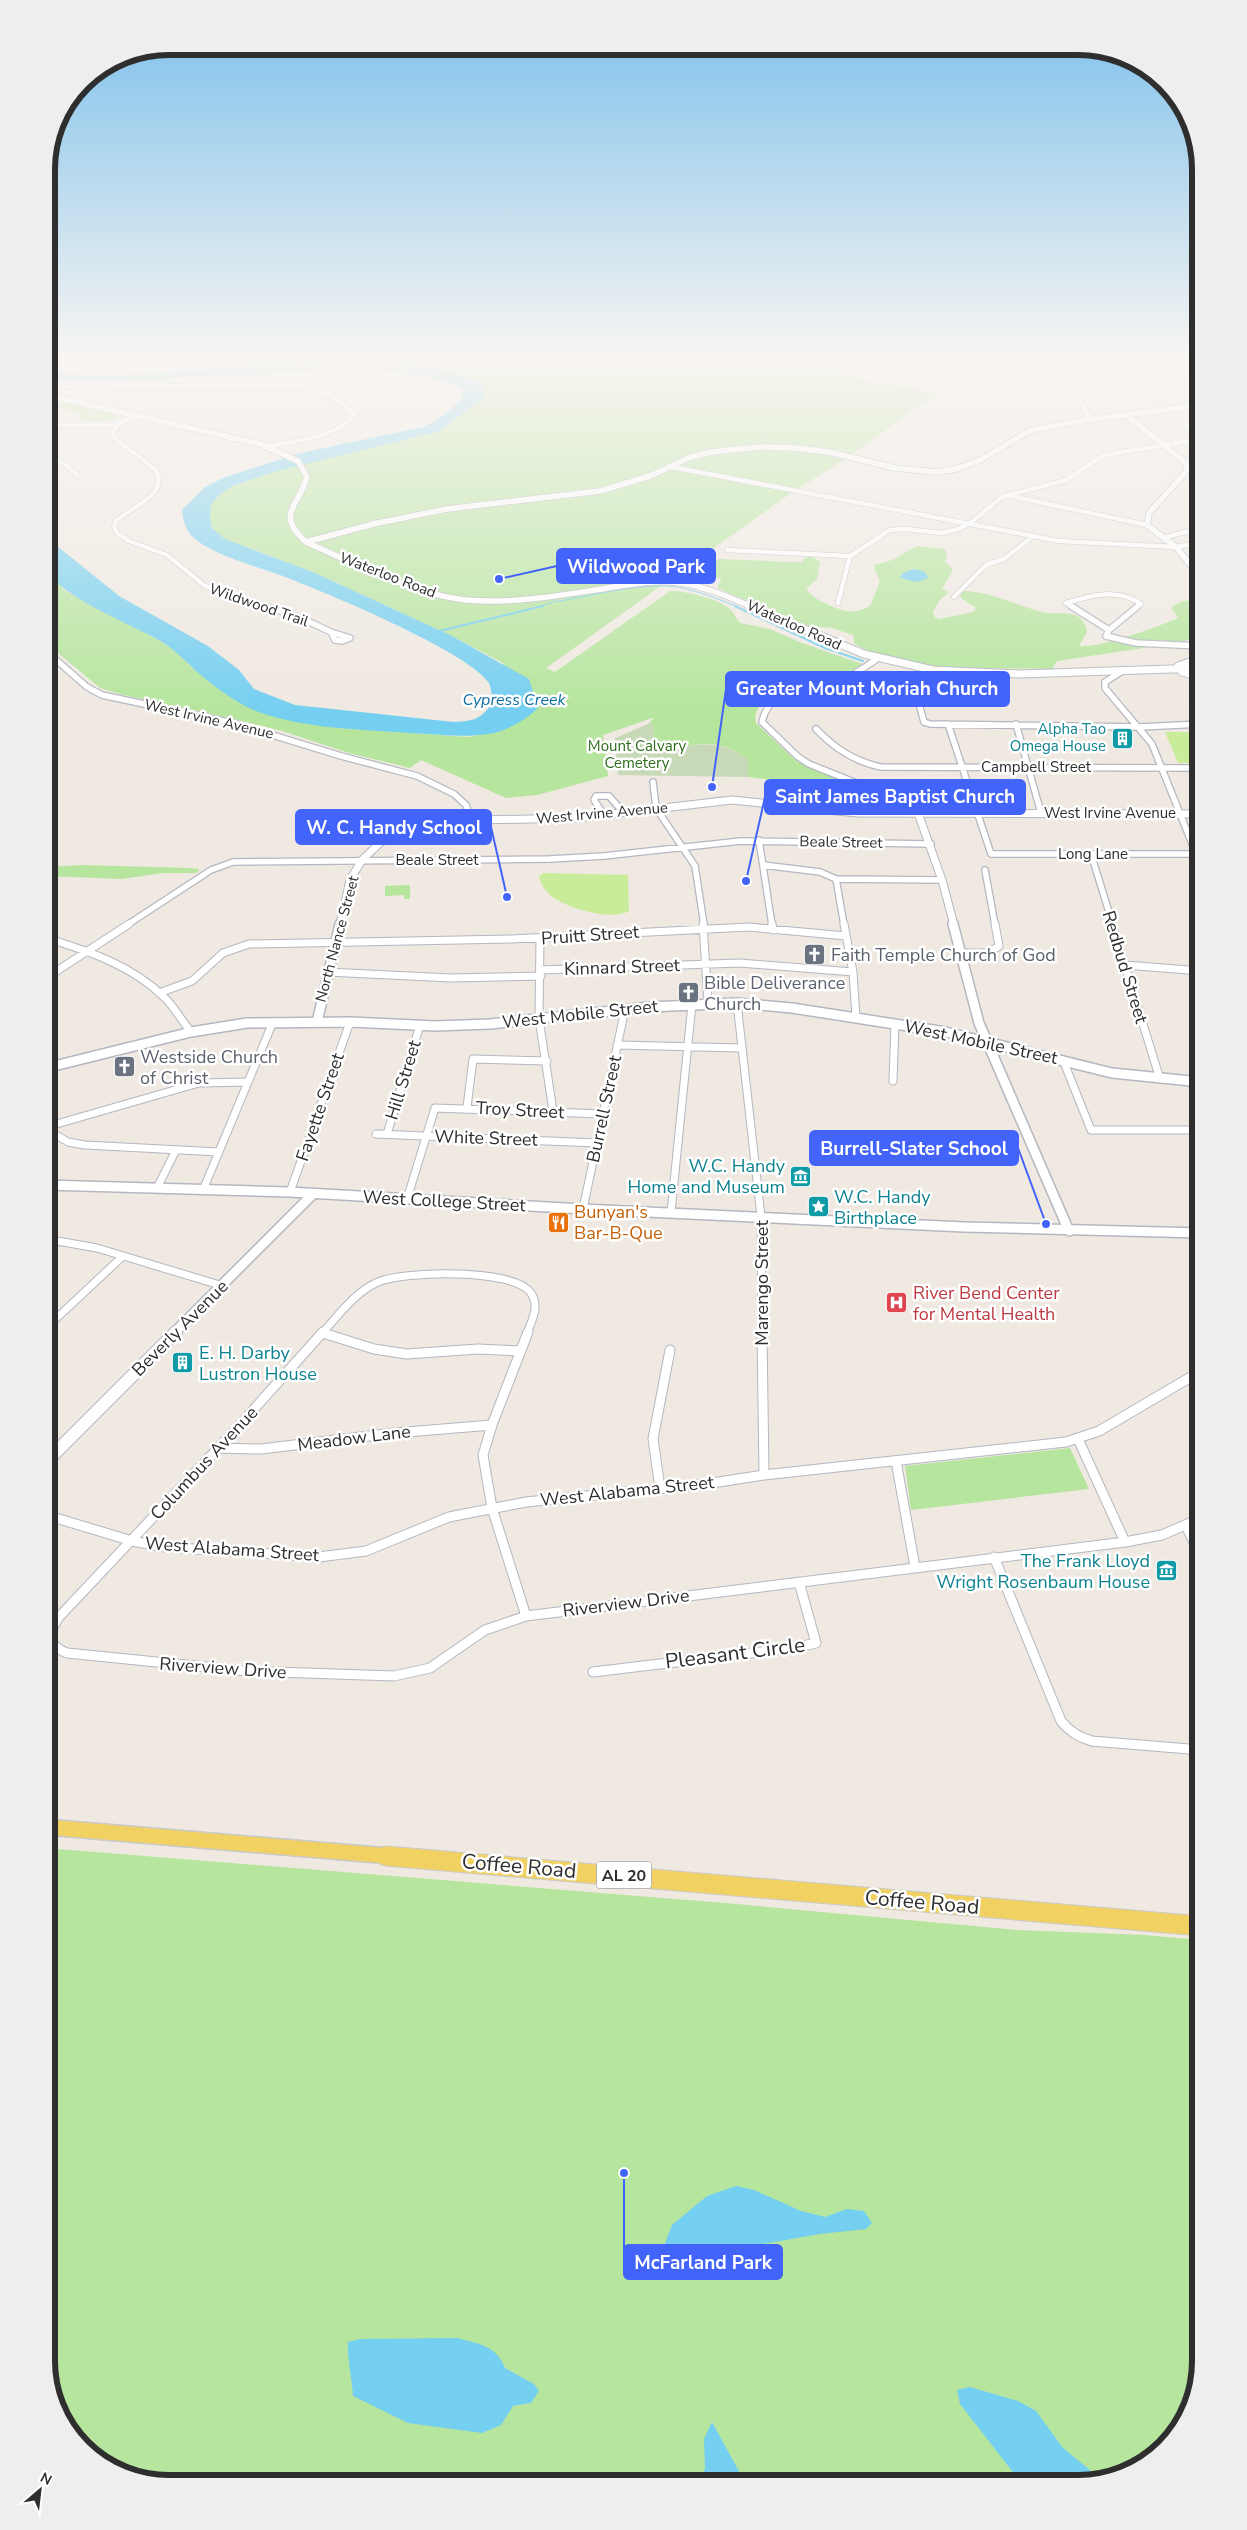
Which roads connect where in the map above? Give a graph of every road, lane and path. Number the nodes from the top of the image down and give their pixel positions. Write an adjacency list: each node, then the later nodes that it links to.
1 (161, 477): 22 (street, Wildwood Trail)
2 (307, 477): 13 (street)
3 (646, 477): 13 (street)
4 (727, 477): 8 (street)
5 (1071, 477): 7 (street)
6 (1179, 477): 9 (street)
7 (1006, 495): 8 (street); 9 (street)
8 (969, 524): 11 (street); 17 (street)
9 (1147, 525): 12 (street)
10 (1192, 530): 12 (street)
11 (1032, 537): 15 (street); 19 (street)
12 (1163, 538): 15 (street)
13 (306, 542): 24 (street, Waterloo Road)
14 (1192, 543): 15 (street)
15 (1176, 546): 18 (street)
16 (727, 550): 17 (street)
17 (850, 556): 20 (street)
18 (1192, 566)
19 (954, 596)
20 (838, 603)
21 (1110, 630): 21 (street); 23 (street)
22 (330, 632)
23 (1192, 646)
24 (878, 658): 28 (street, Waterloo Road); 44 (street)
25 (55, 659): 51 (street, West Irvine Avenue)
26 (1192, 661): 29 (street)
27 (1192, 668): 29 (street, Waterloo Road)
28 (1128, 669): 29 (street, Waterloo Road); 35 (street)
29 (1169, 669): 30 (street)
30 (1192, 675)
31 (919, 704): 32 (street)
32 (948, 724): 33 (street); 37 (street)
33 (1016, 724): 35 (street); 38 (street)
34 (1192, 724): 35 (street)
35 (1140, 727): 39 (street)
36 (816, 729): 37 (street, Campbell Street)
37 (962, 767): 38 (street, Campbell Street); 46 (street)
38 (1028, 767): 39 (street, Campbell Street); 47 (street)
39 (1162, 768): 40 (street, Campbell Street); 48 (street)
40 (1192, 768)
41 (653, 782): 42 (street)
42 (656, 808): 43 (street, West Irvine Avenue); 44 (street, West Irvine Avenue); 55 (street)
43 (624, 812): 50 (street, West Irvine Avenue); 50 (street)
44 (904, 813): 45 (street, West Irvine Avenue)
45 (918, 813): 46 (street, West Irvine Avenue); 53 (street)
46 (978, 813): 47 (street, West Irvine Avenue); 56 (street, Long Lane)
47 (1041, 813): 48 (street, West Irvine Avenue)
48 (1181, 814): 49 (street, West Irvine Avenue); 54 (street)
49 (1192, 814)
50 (604, 815): 51 (street, West Irvine Avenue)
51 (471, 819): 58 (street, North Nance Street)
52 (759, 840): 53 (street, Beale Street); 55 (street, Beale Street); 59 (street)
53 (931, 844): 62 (street)
54 (1192, 845)
55 (684, 846): 58 (street, Beale Street); 63 (street)
56 (1091, 854): 57 (street, Long Lane); 72 (street, Redbud Street)
57 (1192, 854)
58 (362, 860): 68 (street, North Nance Street); 69 (street, Beale Street)
59 (764, 865): 61 (street); 64 (street)
60 (985, 870): 70 (street)
61 (836, 878): 62 (street); 65 (street)
62 (942, 880): 70 (street)
63 (704, 928): 64 (street, Pruitt Street); 66 (street, Pruitt Street); 71 (street)
64 (773, 930): 65 (street, Pruitt Street)
65 (846, 936): 76 (street)
66 (540, 938): 68 (street, Pruitt Street); 77 (street)
67 (55, 941): 69 (street)
68 (334, 943): 75 (street, North Nance Street); 78 (street, Pruitt Street)
69 (88, 951): 74 (street, Beale Street); 78 (street)
70 (961, 953): 91 (street)
71 (705, 964): 76 (street, Kinnard Street); 77 (street, Kinnard Street); 79 (street)
72 (1125, 965): 73 (street); 98 (street, Redbud Street)
73 (1192, 970)
74 (55, 972)
75 (327, 972): 77 (street, Kinnard Street); 86 (street, North Nance Street)
76 (853, 972): 83 (street)
77 (540, 973): 84 (street)
78 (159, 993): 90 (street)
79 (708, 1003): 80 (street, West Mobile Street); 81 (street, West Mobile Street)
80 (736, 1003): 83 (street, West Mobile Street); 94 (street, Marengo Street)
81 (692, 1004): 82 (street, West Mobile Street); 93 (street)
82 (625, 1009): 84 (street, West Mobile Street); 92 (street, Burrell Street)
83 (856, 1018): 88 (street, West Mobile Street)
84 (539, 1019): 89 (street, West Mobile Street); 96 (street)
85 (274, 1022): 86 (street, West Mobile Street); 90 (street, West Mobile Street); 101 (street)
86 (317, 1022): 87 (street, West Mobile Street)
87 (350, 1022): 89 (street, West Mobile Street); 117 (street, Fayette Street)
88 (895, 1024): 91 (street, West Mobile Street); 99 (street)
89 (420, 1025): 109 (street, Hill Street)
90 (191, 1032): 97 (street, West Mobile Street)
91 (987, 1041): 95 (street, West Mobile Street); 123 (street)
92 (617, 1045): 93 (street); 104 (street, Burrell Street)
93 (686, 1047): 94 (street); 121 (street)
94 (741, 1048): 122 (street, Marengo Street)
95 (1063, 1060): 98 (street, West Mobile Street); 106 (street)
96 (547, 1061): 102 (street); 103 (street)
97 (55, 1066)
98 (1160, 1079): 100 (street, West Mobile Street)
99 (893, 1081)
100 (1192, 1081)
101 (248, 1082): 105 (street); 113 (street)
102 (467, 1107): 103 (street, Troy Street); 110 (street, Troy Street)
103 (553, 1111): 104 (street, Troy Street)
104 (603, 1114): 111 (street, Burrell Street)
105 (55, 1125)
106 (1192, 1130)
107 (55, 1134): 112 (street)
108 (376, 1134): 109 (street, White Street)
109 (387, 1134): 110 (street, White Street)
110 (427, 1136): 111 (street, White Street); 119 (street)
111 (597, 1143): 120 (street, Burrell Street)
112 (176, 1150): 113 (street); 115 (street)
113 (218, 1152): 116 (street)
114 (55, 1185): 115 (street, West College Street)
115 (157, 1188): 116 (street, West College Street)
116 (202, 1190): 117 (street, West College Street)
117 (290, 1192): 118 (street, West College Street)
118 (313, 1194): 119 (street, West College Street); 127 (street, Beverly Avenue)
119 (407, 1200): 120 (street, West College Street)
120 (583, 1209): 121 (street, West College Street)
121 (671, 1212): 122 (street, West College Street)
122 (761, 1216): 123 (street, West College Street); 138 (street, Marengo Street)
123 (1069, 1231): 124 (street, West College Street)
124 (1192, 1233)
125 (55, 1241): 126 (street)
126 (123, 1256): 127 (street); 128 (street)
127 (223, 1286): 136 (street, Beverly Avenue)
128 (55, 1320)
129 (323, 1333): 131 (street); 131 (street, Columbus Avenue); 135 (street, Columbus Avenue)
130 (670, 1350): 139 (street)
131 (520, 1352): 133 (street)
132 (1192, 1375): 134 (street, West Alabama Street)
133 (492, 1425): 135 (street, Meadow Lane); 140 (street)
134 (1078, 1439): 137 (street, West Alabama Street); 146 (street)
135 (217, 1448): 145 (street, Columbus Avenue)
136 (55, 1453)
137 (896, 1461): 138 (street, West Alabama Street); 148 (street)
138 (764, 1475): 139 (street, West Alabama Street)
139 (660, 1488): 140 (street, West Alabama Street)
140 (492, 1508): 145 (street, West Alabama Street); 150 (street)
141 (55, 1518): 145 (street, West Alabama Street)
142 (1192, 1523): 143 (street, Riverview Drive)
143 (1186, 1526): 144 (street); 146 (street, Riverview Drive)
144 (1192, 1538)
145 (132, 1541): 151 (street, Columbus Avenue)
146 (1125, 1542): 147 (street, Riverview Drive)
147 (994, 1557): 148 (street, Riverview Drive); 155 (street)
148 (915, 1567): 149 (street, Riverview Drive)
149 (799, 1582): 150 (street, Riverview Drive); 154 (street, Pleasant Circle)
150 (526, 1616): 153 (street, Riverview Drive)
151 (55, 1623)
152 (55, 1645): 153 (street, Columbus Avenue)
153 (62, 1651)
154 (593, 1672)
155 (1192, 1749)
156 (55, 1828): 157 (main road, Coffee Road / AL 20)
157 (1192, 1925)

